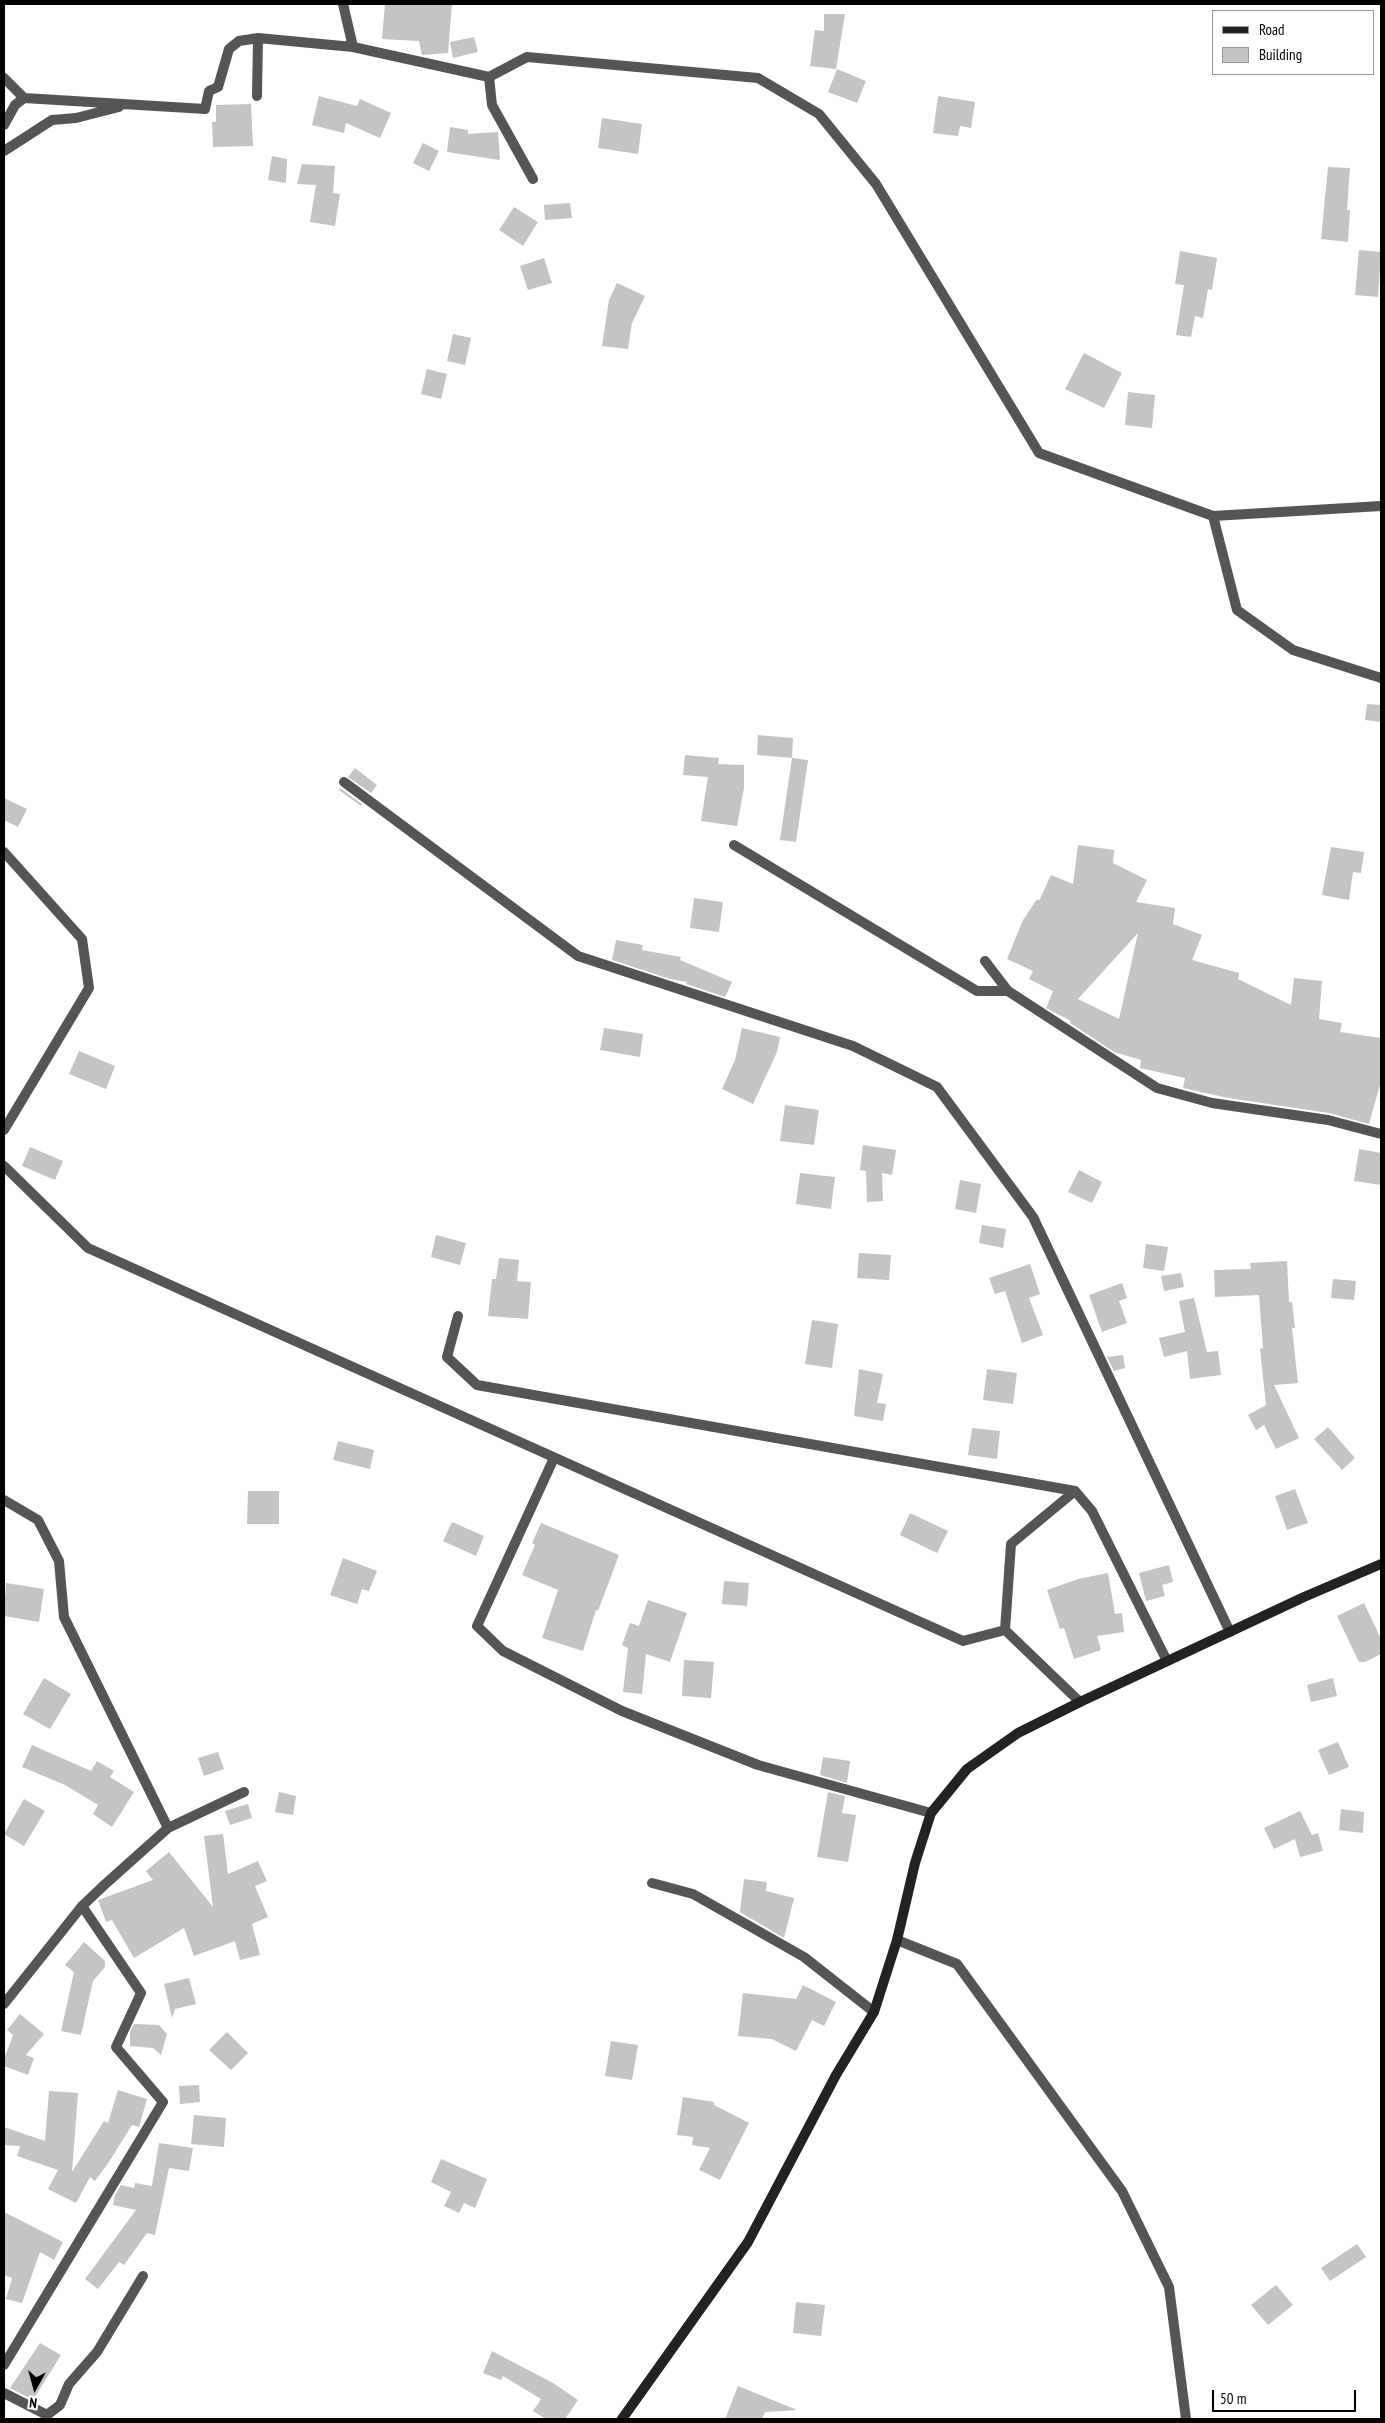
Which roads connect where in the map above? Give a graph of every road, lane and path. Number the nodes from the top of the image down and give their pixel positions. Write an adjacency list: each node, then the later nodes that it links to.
1 (343, 4): 3 (street)
2 (258, 38): 3 (street); 6 (street); 8 (street)
3 (353, 47): 5 (street)
4 (4, 78): 7 (street)
5 (489, 78): 11 (street); 13 (street)
6 (257, 96)
7 (24, 98): 8 (street); 9 (street)
8 (124, 105): 10 (street)
9 (4, 124)
10 (4, 151)
11 (533, 179)
12 (1381, 506): 13 (street)
13 (1213, 516): 14 (street)
14 (1381, 678)
15 (344, 782): 29 (street)
16 (734, 845): 19 (street)
17 (4, 852): 20 (street)
18 (985, 961): 19 (street)
19 (1008, 991): 21 (street)
20 (4, 1130)
21 (1381, 1134)
22 (4, 1166): 24 (street)
23 (458, 1316): 25 (street)
24 (554, 1458): 28 (street); 33 (street)
25 (1076, 1492): 28 (street); 30 (street)
26 (4, 1500): 34 (street)
27 (1381, 1564): 29 (main road)
28 (1005, 1630): 31 (street)
29 (1230, 1632): 30 (main road)
30 (1167, 1661): 31 (main road)
31 (1080, 1702): 33 (main road)
32 (244, 1792): 34 (street)
33 (931, 1813): 37 (main road)
34 (168, 1828): 36 (street)
35 (652, 1883): 39 (street)
36 (82, 1906): 38 (street); 41 (street)
37 (897, 1940): 39 (main road); 44 (street)
38 (4, 2004)
39 (874, 2012): 43 (main road)
40 (144, 2276): 42 (street)
41 (4, 2365)
42 (4, 2393)
43 (622, 2419)
44 (1186, 2419)

